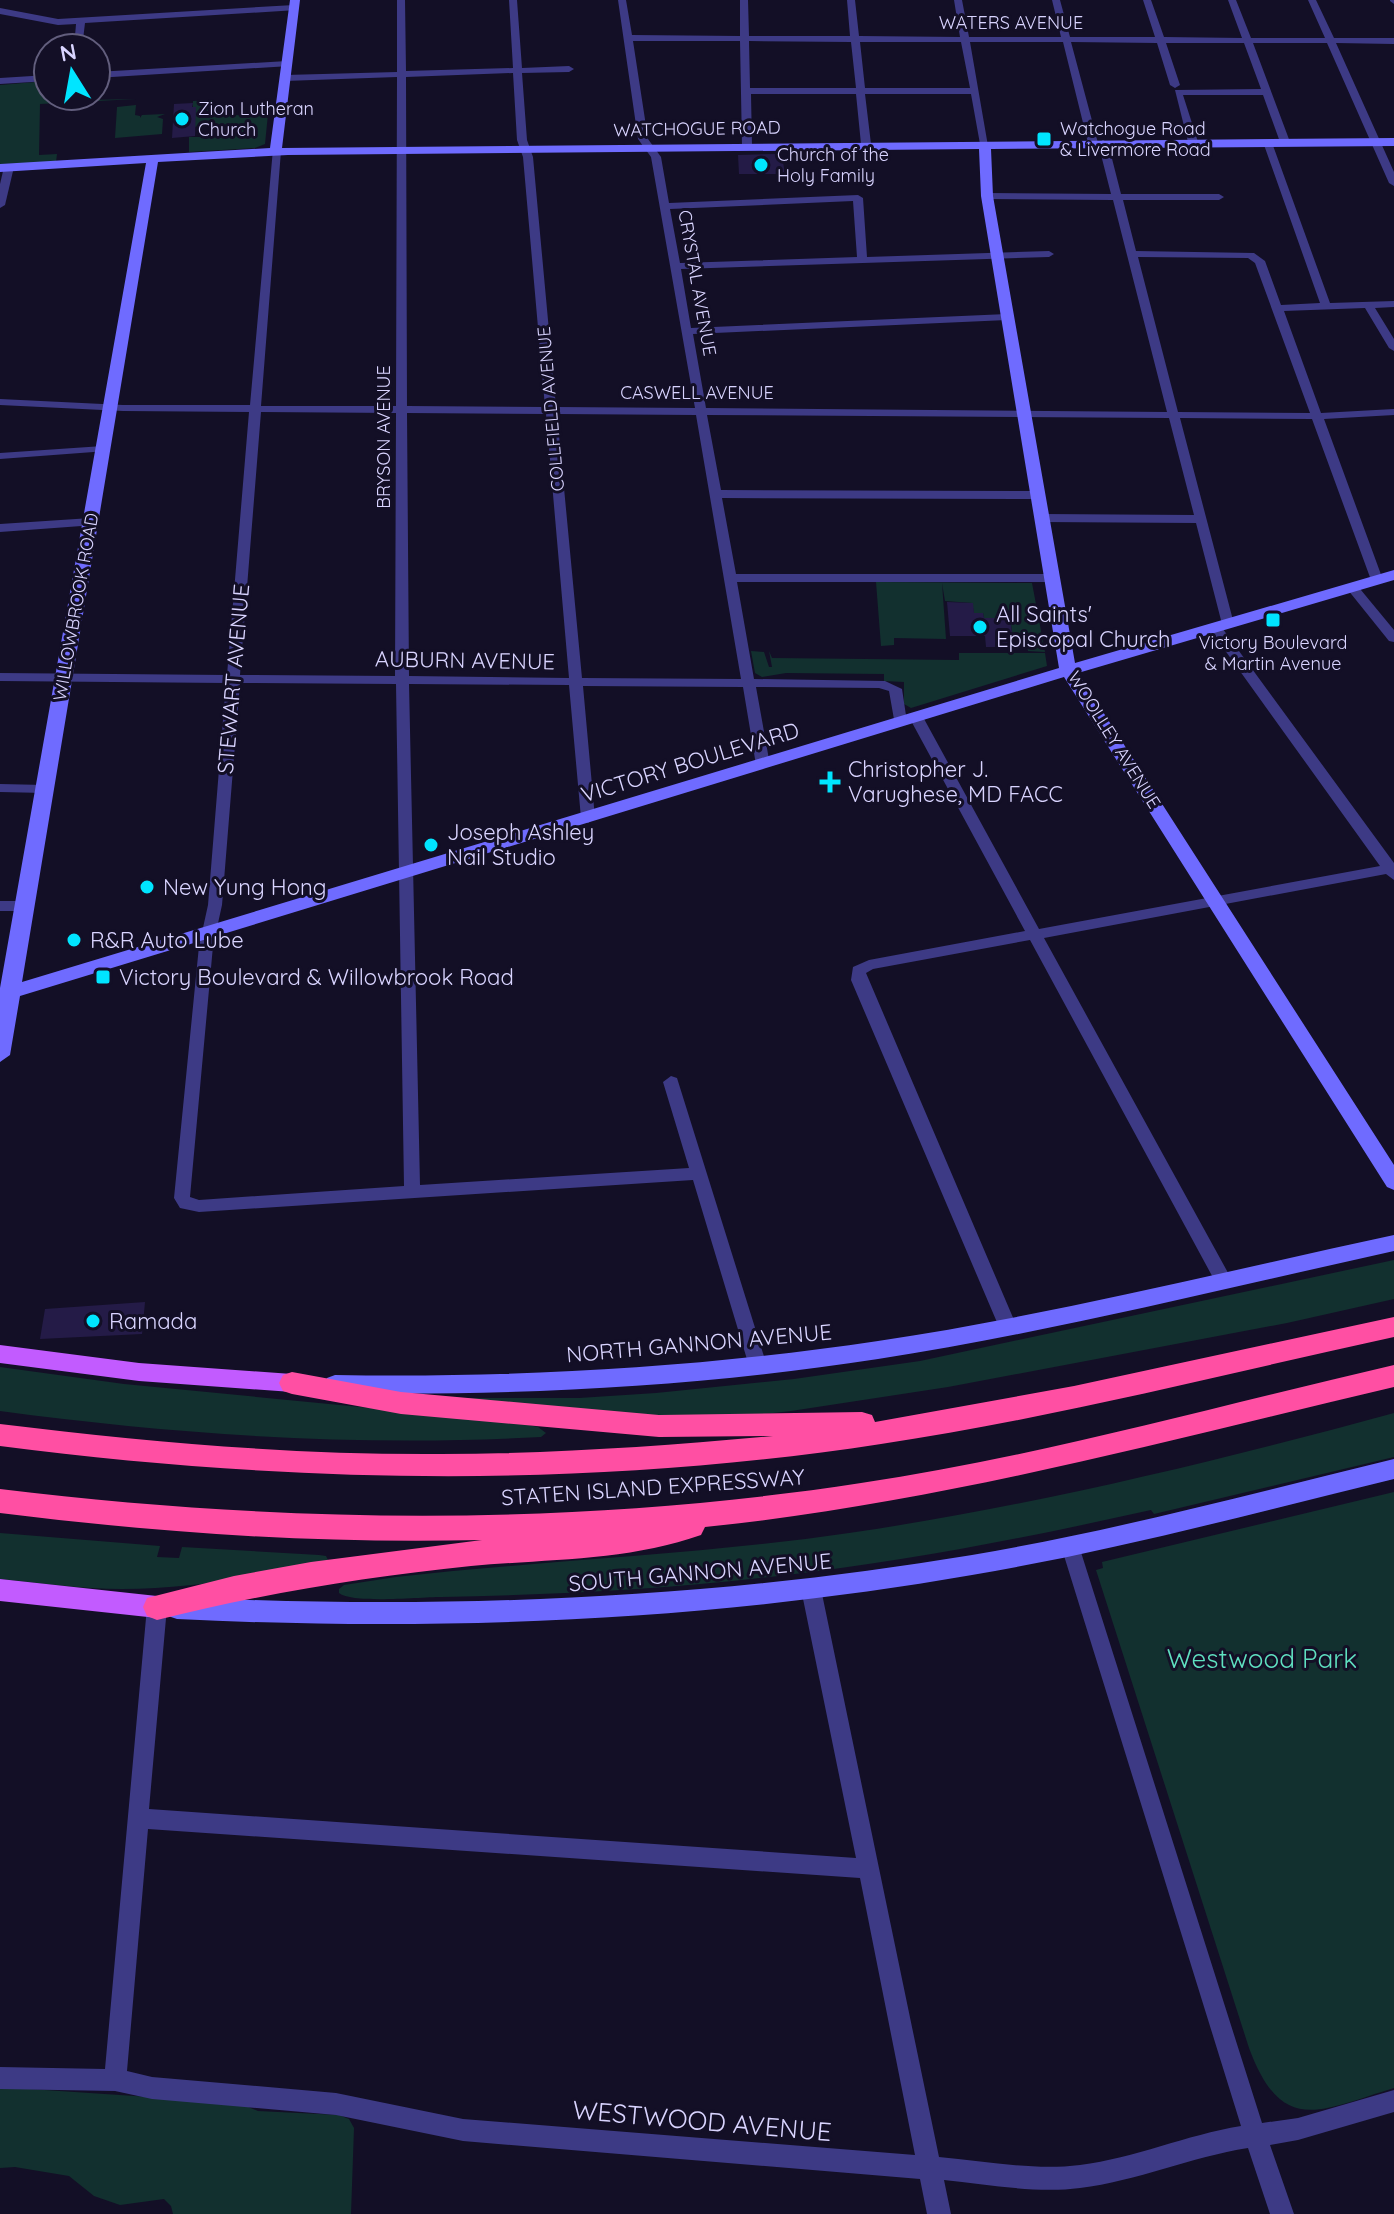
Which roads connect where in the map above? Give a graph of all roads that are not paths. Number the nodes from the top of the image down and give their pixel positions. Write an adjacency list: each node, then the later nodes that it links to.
1 (401, 0): 28 (street, BRYSON AVENUE)
2 (513, 0): 26 (street, COLLFIELD AVENUE)
3 (622, 0): 15 (street, CRYSTAL AVENUE)
4 (744, 0): 16 (street)
5 (851, 0): 17 (street)
6 (958, 0): 18 (street, WOOLLEY AVENUE)
7 (1056, 0): 19 (street)
8 (1147, 0): 20 (street)
9 (1232, 0): 21 (street)
10 (1312, 0): 22 (street)
11 (294, 4): 13 (street); 24 (street)
12 (0, 11): 13 (street)
13 (81, 21): 14 (street)
14 (80, 32)
15 (627, 38): 16 (street, WATERS AVENUE); 47 (street, CRYSTAL AVENUE)
16 (745, 38): 17 (street, WATERS AVENUE); 34 (street)
17 (855, 39): 18 (street, WATERS AVENUE); 33 (street)
18 (964, 39): 19 (street, WATERS AVENUE); 35 (street, WOOLLEY AVENUE)
19 (1065, 40): 20 (street, WATERS AVENUE); 42 (street)
20 (1160, 40): 21 (street, WATERS AVENUE); 32 (street)
21 (1247, 40): 22 (street, WATERS AVENUE); 36 (street)
22 (1330, 41): 23 (street, WATERS AVENUE); 40 (street)
23 (1394, 41)
24 (287, 64): 27 (street); 29 (street)
25 (569, 69): 26 (street)
26 (517, 71): 28 (street); 46 (street, COLLFIELD AVENUE)
27 (112, 74)
28 (399, 74): 29 (street); 48 (street, BRYSON AVENUE)
29 (285, 78): 49 (street)
30 (32, 79): 31 (street)
31 (0, 81)
32 (1176, 89): 36 (street); 37 (street)
33 (859, 90): 34 (street); 35 (street); 43 (street)
34 (745, 91): 45 (street)
35 (973, 91): 44 (street, WOOLLEY AVENUE)
36 (1267, 92): 39 (street)
37 (1193, 142): 38 (street, WATCHOGUE ROAD); 42 (street, WATCHOGUE ROAD)
38 (1268, 142): 39 (street, WATCHOGUE ROAD); 65 (street)
39 (1285, 142): 40 (street, WATCHOGUE ROAD)
40 (1376, 142): 41 (street, WATCHOGUE ROAD); 52 (street)
41 (1394, 142)
42 (1098, 143): 44 (street, WATCHOGUE ROAD); 54 (street)
43 (866, 144): 44 (street, WATCHOGUE ROAD); 45 (street, WATCHOGUE ROAD)
44 (985, 144): 53 (street, WOOLLEY AVENUE)
45 (747, 146): 47 (street, WATCHOGUE ROAD)
46 (525, 148): 47 (street, WATCHOGUE ROAD); 48 (street, WATCHOGUE ROAD); 74 (street, COLLFIELD AVENUE)
47 (649, 148): 57 (street, CRYSTAL AVENUE)
48 (400, 149): 49 (street, WATCHOGUE ROAD); 73 (street, BRYSON AVENUE)
49 (276, 151): 50 (street, WATCHOGUE ROAD); 72 (street, STEWART AVENUE)
50 (153, 158): 51 (street, WATCHOGUE ROAD); 71 (street, WILLOWBROOK ROAD)
51 (4, 167): 56 (street)
52 (1394, 183)
53 (987, 196): 54 (street); 58 (street, WOOLLEY AVENUE)
54 (1117, 196): 55 (street); 60 (street)
55 (1219, 197)
56 (0, 205)
57 (665, 206): 61 (street); 62 (street, CRYSTAL AVENUE)
58 (996, 254): 59 (street); 61 (street); 67 (street, WOOLLEY AVENUE)
59 (1049, 254)
60 (1132, 254): 66 (street); 78 (street)
61 (862, 258): 62 (street)
62 (676, 266): 68 (street, CRYSTAL AVENUE)
63 (1394, 304): 64 (street)
64 (1368, 305): 65 (street); 69 (street)
65 (1326, 306): 66 (street)
66 (1279, 308): 79 (street)
67 (1007, 317): 68 (street); 77 (street, WOOLLEY AVENUE)
68 (687, 331): 75 (street, CRYSTAL AVENUE)
69 (1394, 348)
70 (0, 402): 71 (street, CASWELL AVENUE)
71 (110, 408): 72 (street, CASWELL AVENUE); 80 (street, WILLOWBROOK ROAD)
72 (255, 409): 73 (street, CASWELL AVENUE); 97 (street, STEWART AVENUE)
73 (402, 410): 74 (street, CASWELL AVENUE); 98 (street, BRYSON AVENUE)
74 (552, 411): 75 (street, CASWELL AVENUE); 99 (street, COLLFIELD AVENUE)
75 (702, 411): 77 (street, CASWELL AVENUE); 82 (street, CRYSTAL AVENUE)
76 (1394, 412): 79 (street, CASWELL AVENUE)
77 (1024, 414): 78 (street, CASWELL AVENUE); 83 (street, WOOLLEY AVENUE)
78 (1173, 415): 79 (street, CASWELL AVENUE); 85 (street)
79 (1320, 416): 88 (street)
80 (103, 449): 81 (street); 86 (street, WILLOWBROOK ROAD)
81 (0, 456)
82 (716, 494): 83 (street); 89 (street, CRYSTAL AVENUE)
83 (1038, 495): 84 (street, WOOLLEY AVENUE)
84 (1042, 518): 85 (street); 90 (street, WOOLLEY AVENUE)
85 (1200, 519): 92 (street)
86 (91, 522): 87 (street); 96 (street, WILLOWBROOK ROAD)
87 (0, 528)
88 (1386, 577): 91 (street, VICTORY BOULEVARD)
89 (730, 578): 90 (street); 100 (street, CRYSTAL AVENUE)
90 (1052, 578): 94 (street, WOOLLEY AVENUE)
91 (1352, 587): 92 (street, VICTORY BOULEVARD); 93 (street)
92 (1221, 626): 94 (street, VICTORY BOULEVARD); 106 (street)
93 (1394, 638)
94 (1068, 670): 101 (street, VICTORY BOULEVARD); 108 (street, WOOLLEY AVENUE)
95 (0, 677): 96 (street, AUBURN AVENUE)
96 (64, 678): 97 (street, AUBURN AVENUE); 104 (street, WILLOWBROOK ROAD)
97 (232, 678): 98 (street, AUBURN AVENUE); 111 (street, STEWART AVENUE)
98 (402, 679): 99 (street, AUBURN AVENUE); 107 (street, BRYSON AVENUE)
99 (575, 681): 100 (street, AUBURN AVENUE); 105 (street, COLLFIELD AVENUE)
100 (748, 685): 101 (street, AUBURN AVENUE); 102 (street, CRYSTAL AVENUE)
101 (908, 720): 102 (street, VICTORY BOULEVARD); 112 (street)
102 (763, 765): 105 (street, VICTORY BOULEVARD)
103 (0, 788): 104 (street)
104 (45, 789): 110 (street, WILLOWBROOK ROAD)
105 (588, 818): 107 (street, VICTORY BOULEVARD)
106 (1393, 871): 108 (street)
107 (407, 874): 111 (street, VICTORY BOULEVARD); 118 (street, BRYSON AVENUE)
108 (1215, 901): 112 (street); 117 (street, WOOLLEY AVENUE)
109 (0, 906): 110 (street)
110 (26, 906): 113 (street, WILLOWBROOK ROAD)
111 (209, 934): 113 (street, VICTORY BOULEVARD); 118 (street, STEWART AVENUE)
112 (1035, 934): 120 (street); 121 (street)
113 (5, 994): 114 (street, WILLOWBROOK ROAD)
114 (0, 1052)
115 (671, 1082): 116 (street)
116 (700, 1173): 118 (street); 124 (street)
117 (1394, 1182)
118 (412, 1193)
119 (1394, 1243): 120 (street, NORTH GANNON AVENUE)
120 (1223, 1280): 121 (street, NORTH GANNON AVENUE)
121 (1008, 1327): 124 (street, NORTH GANNON AVENUE)
122 (1394, 1327): 127 (highway, STATEN ISLAND EXPRESSWAY)
123 (0, 1354): 126 (main road, NORTH GANNON AVENUE)
124 (758, 1366): 126 (street, NORTH GANNON AVENUE)
125 (1394, 1376): 131 (highway, STATEN ISLAND EXPRESSWAY)
126 (292, 1383): 127 (highway)
127 (944, 1422): 128 (highway, STATEN ISLAND EXPRESSWAY)
128 (0, 1435)
129 (1394, 1469): 132 (street, SOUTH GANNON AVENUE)
130 (0, 1501): 131 (highway, STATEN ISLAND EXPRESSWAY)
131 (733, 1513): 135 (highway)
132 (1070, 1546): 133 (street, SOUTH GANNON AVENUE); 141 (street)
133 (811, 1589): 135 (street, SOUTH GANNON AVENUE); 137 (street)
134 (0, 1590): 135 (main road, SOUTH GANNON AVENUE)
135 (157, 1607): 136 (street)
136 (138, 1818): 137 (street); 139 (street)
137 (869, 1869): 142 (street)
138 (0, 2078): 139 (street, WESTWOOD AVENUE)
139 (115, 2080): 142 (street, WESTWOOD AVENUE)
140 (1394, 2101): 141 (street, WESTWOOD AVENUE)
141 (1256, 2135): 142 (street, WESTWOOD AVENUE); 144 (street)
142 (929, 2167): 143 (street)
143 (939, 2214)
144 (1282, 2214)

